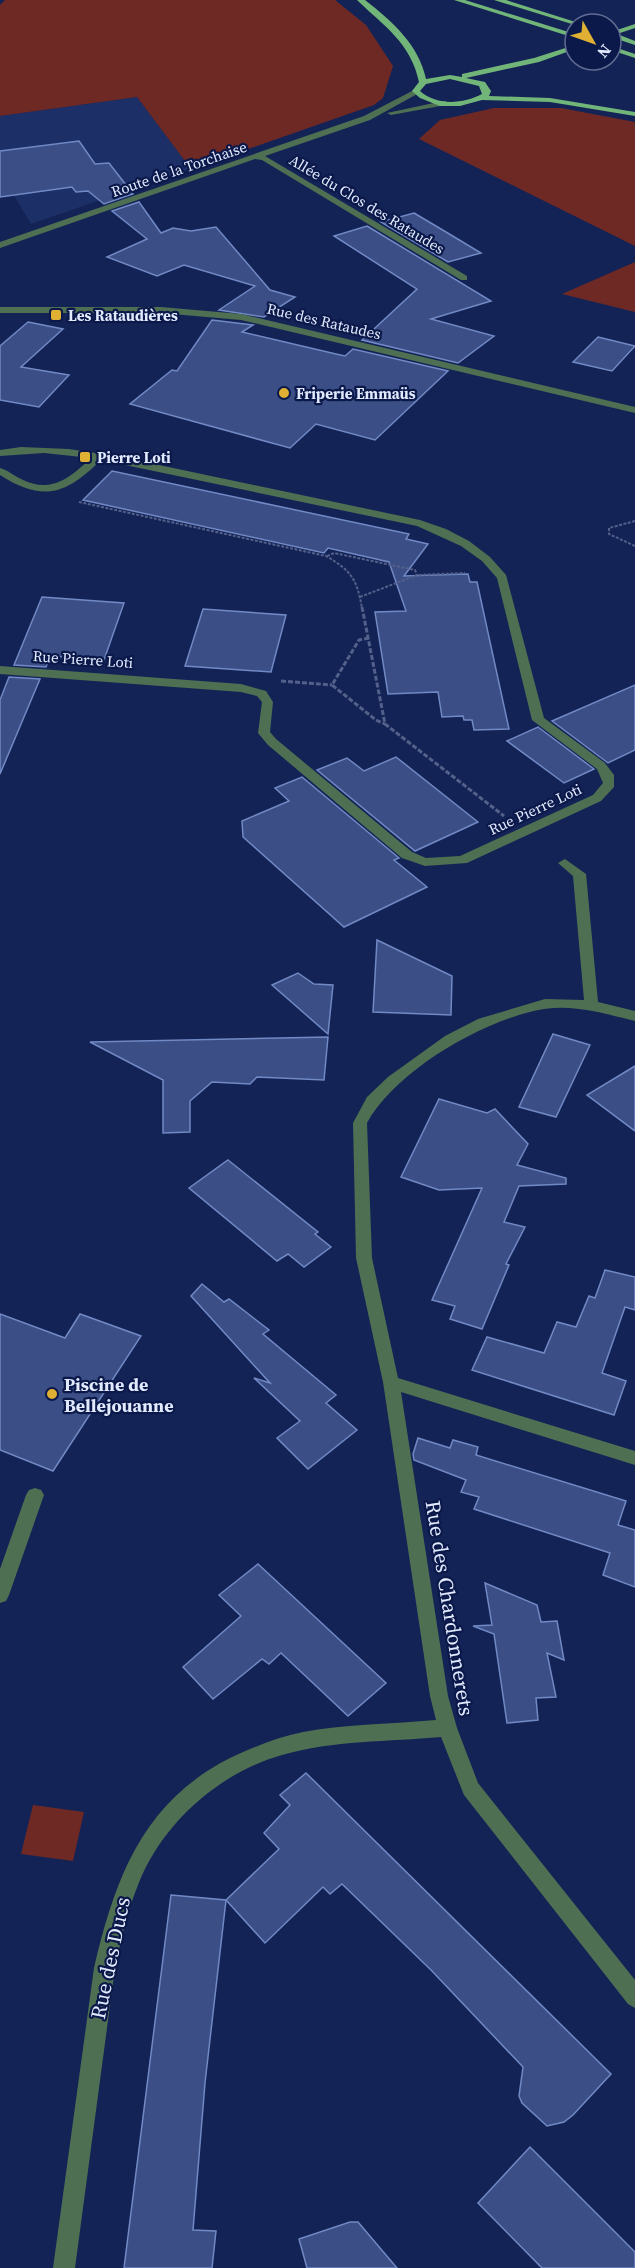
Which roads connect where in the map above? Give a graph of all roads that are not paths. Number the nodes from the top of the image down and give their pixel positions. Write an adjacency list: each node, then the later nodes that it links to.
1 (361, 0): 10 (main road)
2 (458, 0): 5 (main road)
3 (498, 0): 4 (main road)
4 (563, 20)
5 (563, 32)
6 (563, 51): 7 (main road)
7 (536, 60): 8 (main road); 9 (main road)
8 (501, 77)
9 (460, 78): 10 (main road); 12 (main road)
10 (423, 82): 13 (main road)
11 (494, 82): 12 (main road)
12 (486, 87): 14 (main road)
13 (416, 91): 15 (main road); 17 (street, Route de la Torchaise)
14 (481, 98): 15 (main road); 16 (main road)
15 (443, 103): 17 (street, Route de la Torchaise)
16 (635, 114)
17 (367, 118): 18 (street, Route de la Torchaise)
18 (255, 157): 19 (street, Route de la Torchaise); 20 (street, Allée du Clos des Rataudes)
19 (0, 245)
20 (464, 278)
21 (0, 310): 22 (street, Rue des Rataudes)
22 (635, 410)
23 (0, 453): 24 (street)
24 (98, 457): 25 (street); 26 (street, Rue Pierre Loti)
25 (0, 471)
26 (0, 670)
27 (566, 863): 28 (street)
28 (591, 1005): 29 (street); 30 (street, Rue des Chardonnerets)
29 (635, 1016)
30 (391, 1382): 31 (street); 34 (street, Rue des Chardonnerets)
31 (635, 1458)
32 (35, 1495): 33 (street)
33 (0, 1595)
34 (447, 1728): 35 (street, Rue des Chardonnerets); 36 (street, Rue des Ducs)
35 (632, 1988)
36 (64, 2268)

